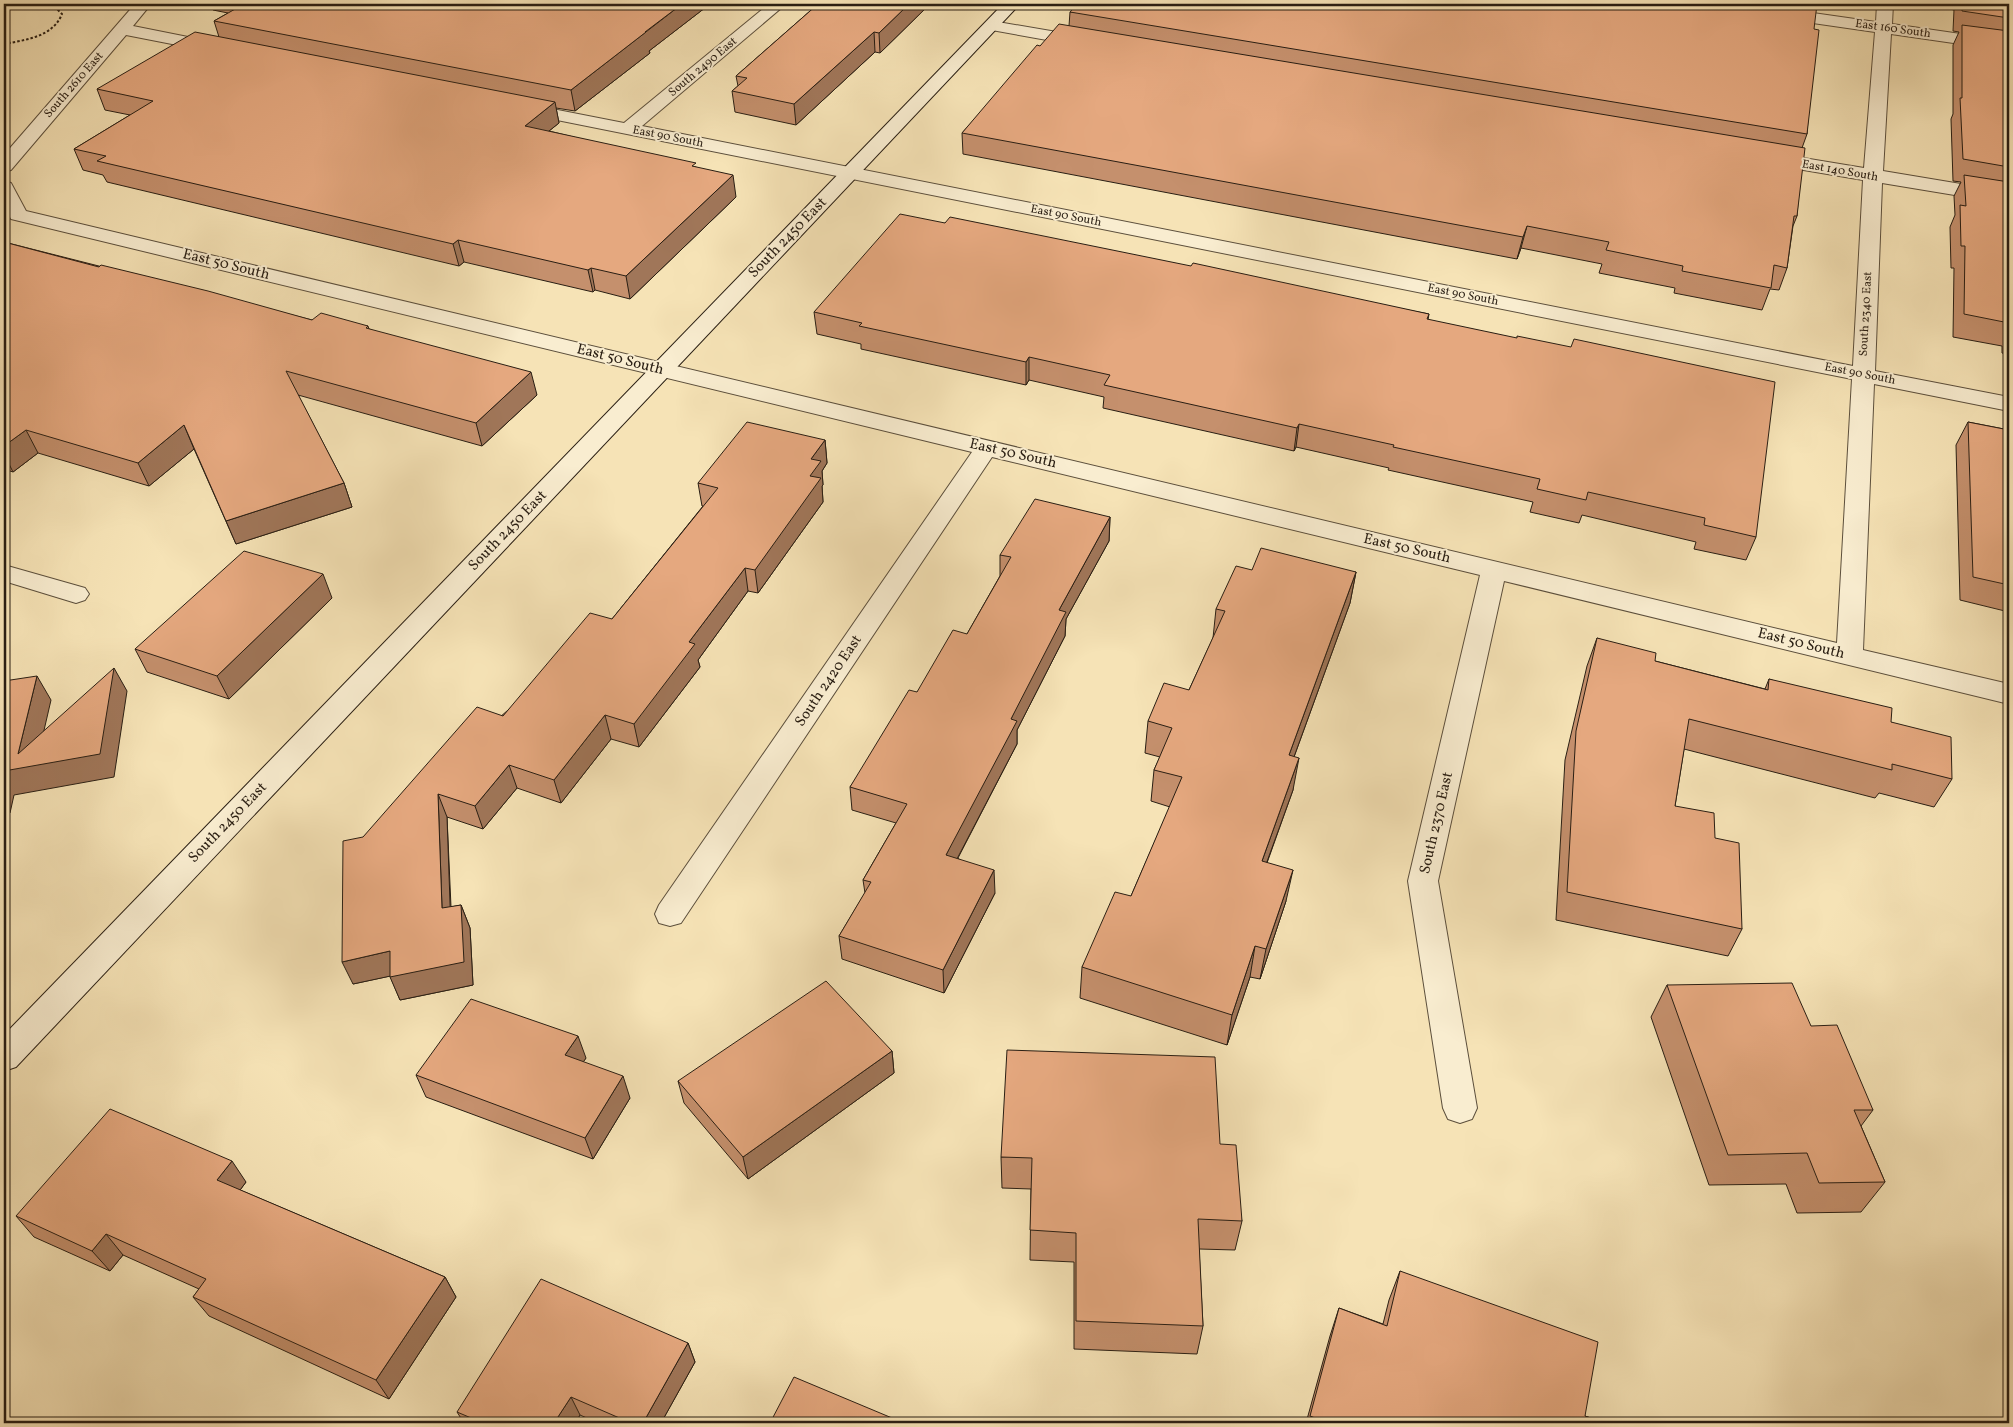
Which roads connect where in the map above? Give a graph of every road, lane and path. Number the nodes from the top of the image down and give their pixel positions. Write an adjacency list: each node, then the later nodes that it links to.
1 (48, 4): 10 (path)
2 (144, 4): 9 (street, South 2610 East)
3 (778, 4): 15 (street, South 2490 East)
4 (1012, 4): 7 (street, South 2450 East)
5 (1717, 4): 8 (street, East 160 South)
6 (1885, 4): 8 (street, South 2340 East)
7 (992, 26): 11 (street); 18 (street, South 2450 East)
8 (1883, 28): 12 (street, East 160 South); 19 (street, South 2340 East)
9 (122, 29): 13 (street); 17 (street, South 2610 East)
10 (4, 44)
11 (1099, 44)
12 (2009, 46)
13 (239, 52)
14 (501, 104): 15 (street, East 90 South)
15 (628, 130): 18 (street, East 90 South)
16 (1746, 154): 19 (street, East 140 South)
17 (4, 166)
18 (850, 173): 22 (street, South 2450 East); 23 (street, East 90 South)
19 (1873, 176): 21 (street, East 140 South); 23 (street, South 2340 East)
20 (4, 187): 22 (street, East 50 South)
21 (2009, 198)
22 (662, 370): 25 (street, East 50 South); 32 (street, South 2450 East)
23 (1863, 375): 24 (street, East 90 South); 29 (street, South 2340 East)
24 (2009, 404)
25 (987, 448): 26 (street, East 50 South); 31 (street, South 2420 East)
26 (1494, 570): 29 (street, East 50 South); 33 (street, South 2370 East)
27 (4, 573): 28 (street)
28 (76, 594)
29 (1850, 656): 30 (street, East 50 South)
30 (2009, 694)
31 (670, 914)
32 (4, 1057)
33 (1460, 1108)

